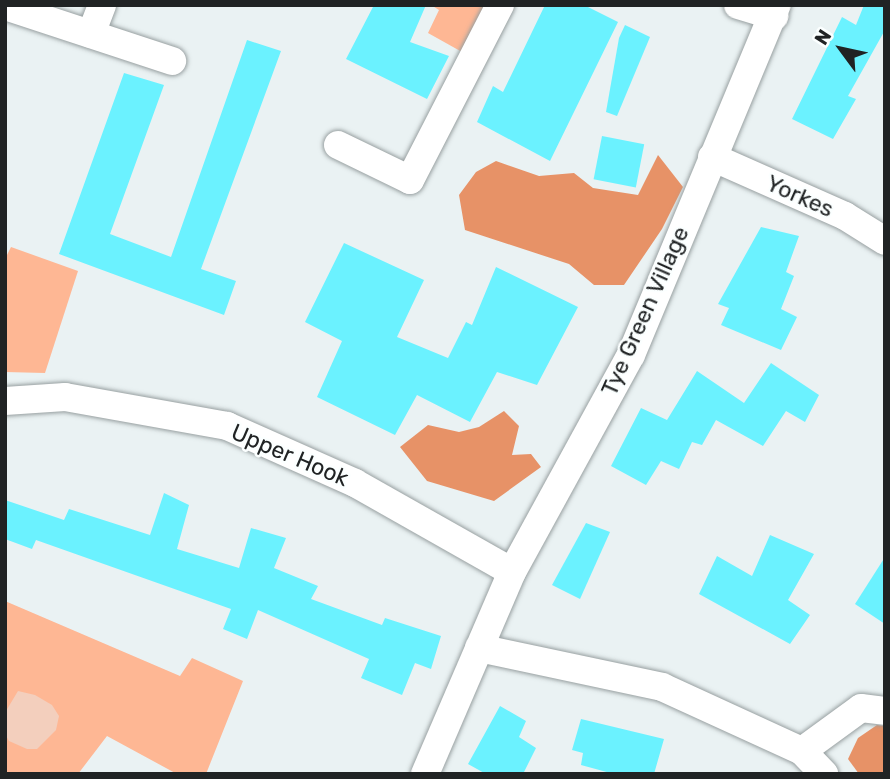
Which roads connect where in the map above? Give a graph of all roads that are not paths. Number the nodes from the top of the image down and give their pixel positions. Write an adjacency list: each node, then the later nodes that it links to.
1 (102, 5): 6 (street)
2 (500, 5): 8 (street)
3 (738, 5): 5 (street)
4 (5, 6): 6 (street)
5 (776, 10): 9 (street, Tye Green Village)
6 (91, 34): 7 (street)
7 (172, 61)
8 (338, 145)
9 (712, 157): 10 (street, Yorkes); 12 (street, Tye Green Village)
10 (885, 241)
11 (5, 401): 12 (street, Upper Hook)
12 (512, 572): 13 (street, Tye Green Village)
13 (478, 648): 15 (street); 16 (street, Tye Green Village)
14 (885, 711): 15 (street)
15 (803, 751): 17 (street)
16 (425, 774)
17 (824, 774)

